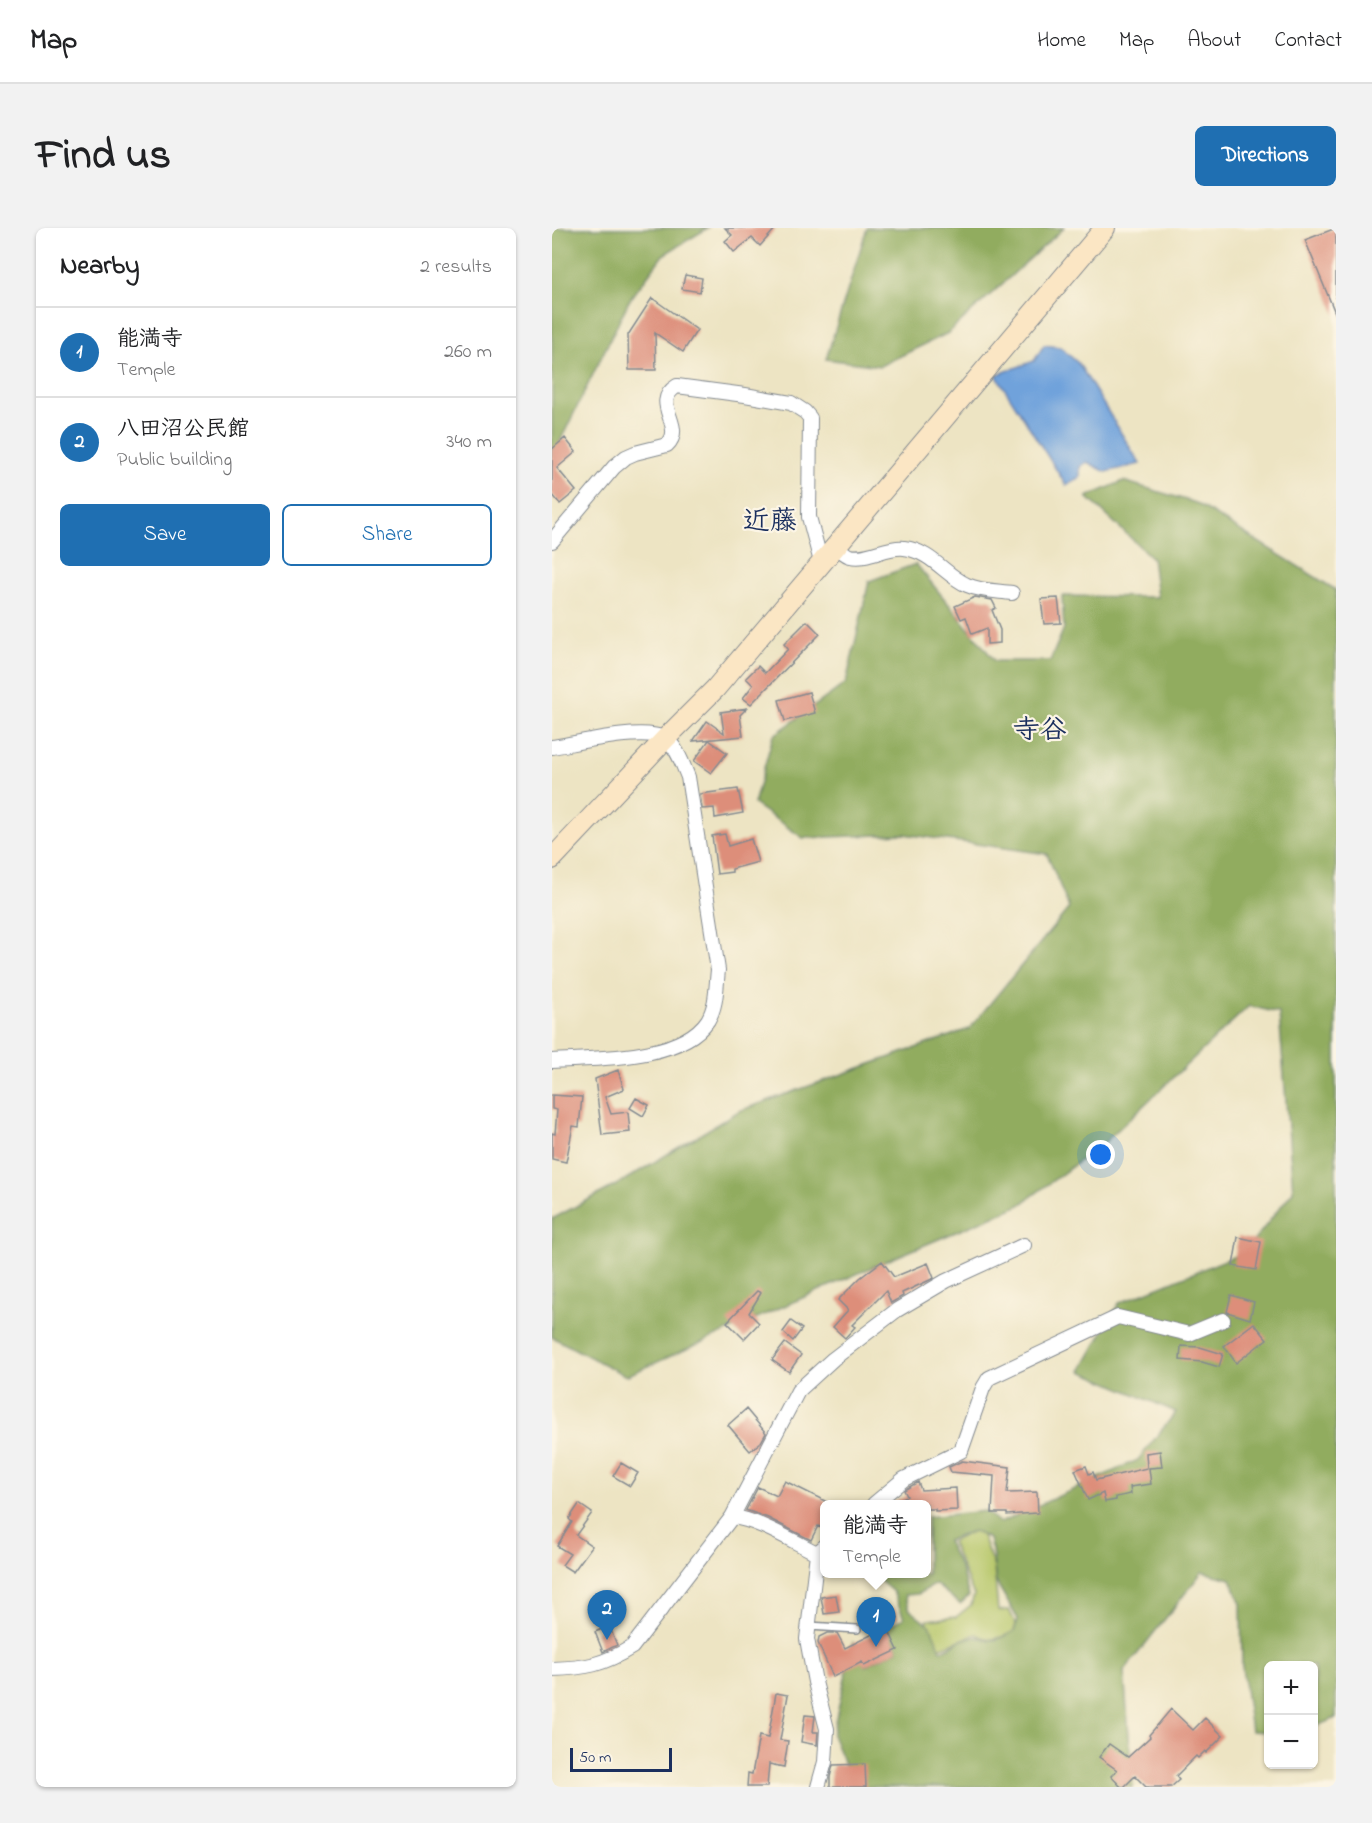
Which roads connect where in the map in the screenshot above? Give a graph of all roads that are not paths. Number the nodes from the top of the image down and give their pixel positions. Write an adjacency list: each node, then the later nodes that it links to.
1 (1105, 228): 3 (street)
2 (552, 541): 4 (street)
3 (835, 546): 4 (street); 5 (street)
4 (821, 562): 6 (street)
5 (1012, 593)
6 (666, 738): 7 (street); 8 (street); 9 (street)
7 (552, 747)
8 (552, 859)
9 (552, 1061)
10 (1024, 1245): 13 (street)
11 (1223, 1320): 12 (street)
12 (879, 1500)
13 (732, 1516): 14 (street); 18 (street)
14 (820, 1550)
15 (820, 1556): 16 (street)
16 (809, 1626): 17 (lane); 19 (street)
17 (857, 1629)
18 (552, 1669)
19 (818, 1787)

